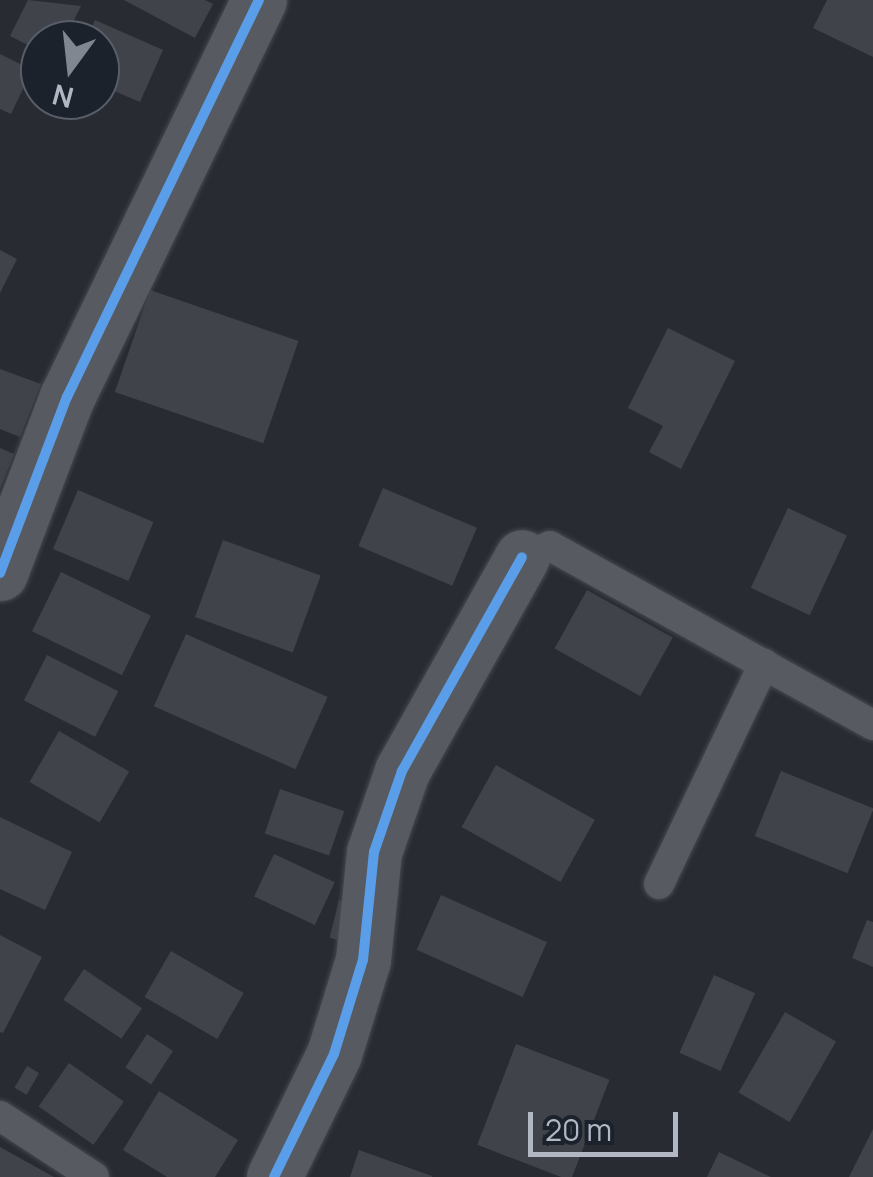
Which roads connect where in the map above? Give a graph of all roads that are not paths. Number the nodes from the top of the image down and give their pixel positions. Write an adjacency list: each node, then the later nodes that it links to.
1 (259, 0): 3 (street)
2 (522, 557): 4 (lane); 9 (street)
3 (0, 573)
4 (764, 664): 5 (lane); 6 (lane)
5 (873, 725)
6 (660, 884)
7 (0, 1116): 8 (lane)
8 (94, 1177)
9 (274, 1177)

